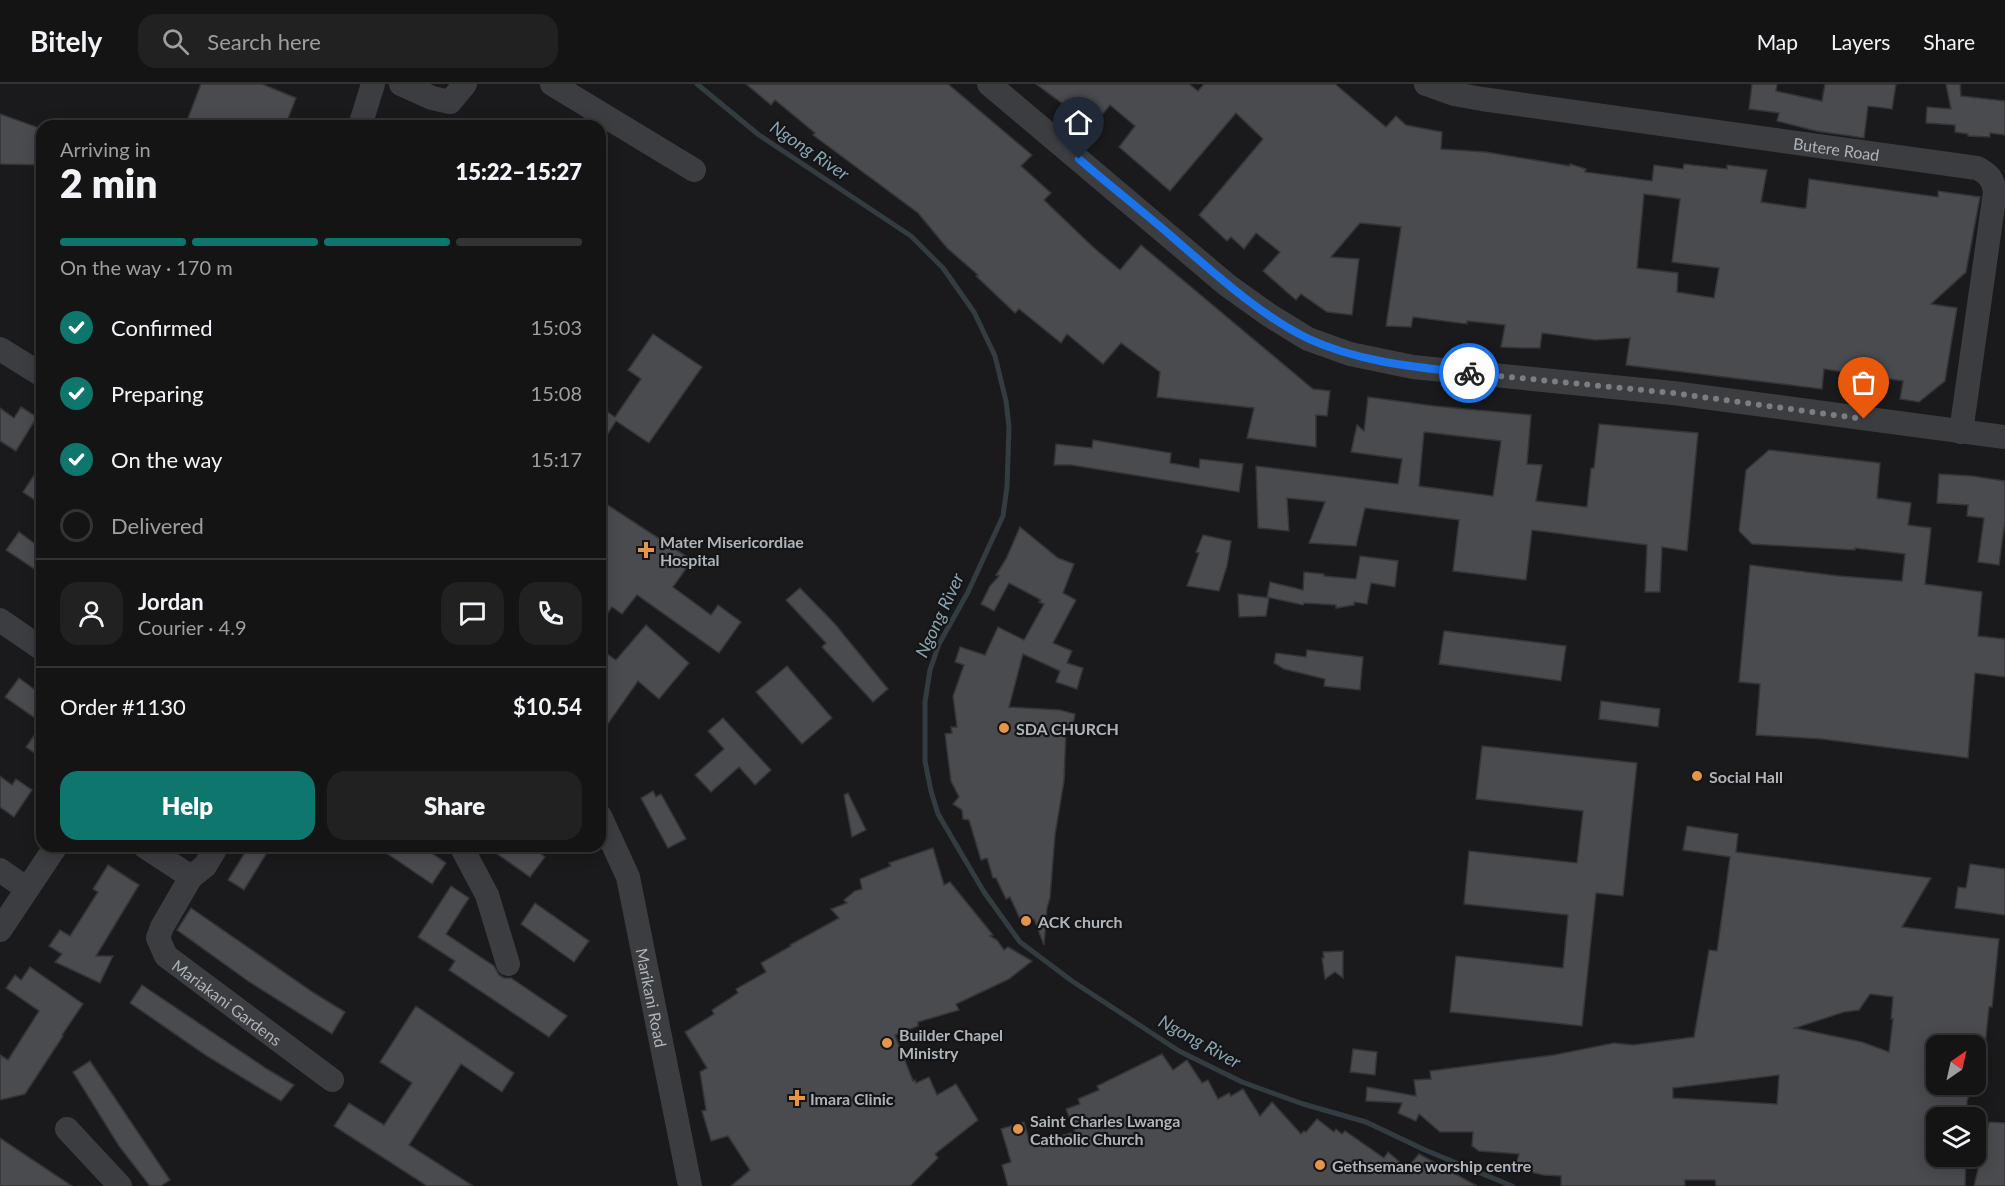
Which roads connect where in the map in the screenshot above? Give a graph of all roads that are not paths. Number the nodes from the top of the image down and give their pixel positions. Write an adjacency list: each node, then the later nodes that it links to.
1 (373, 84): 7 (street)
2 (401, 84): 3 (street)
3 (465, 84)
4 (552, 84): 8 (street)
5 (989, 84): 11 (street)
6 (1426, 84): 11 (street, Butere Road)
7 (362, 120)
8 (694, 170)
9 (0, 349): 10 (street)
10 (36, 371)
11 (1961, 432): 12 (street)
12 (2005, 437)
13 (0, 620): 14 (street)
14 (36, 645)
15 (606, 829): 28 (street, Marikani Road)
16 (52, 852): 22 (street)
17 (153, 852): 21 (street)
18 (214, 852): 21 (street)
19 (464, 852): 24 (street)
20 (0, 870): 22 (street)
21 (191, 877): 25 (street, Mariakani Gardens)
22 (27, 889): 23 (street)
23 (0, 930)
24 (508, 964)
25 (332, 1080)
26 (67, 1130): 27 (street)
27 (120, 1186)
28 (690, 1186)

